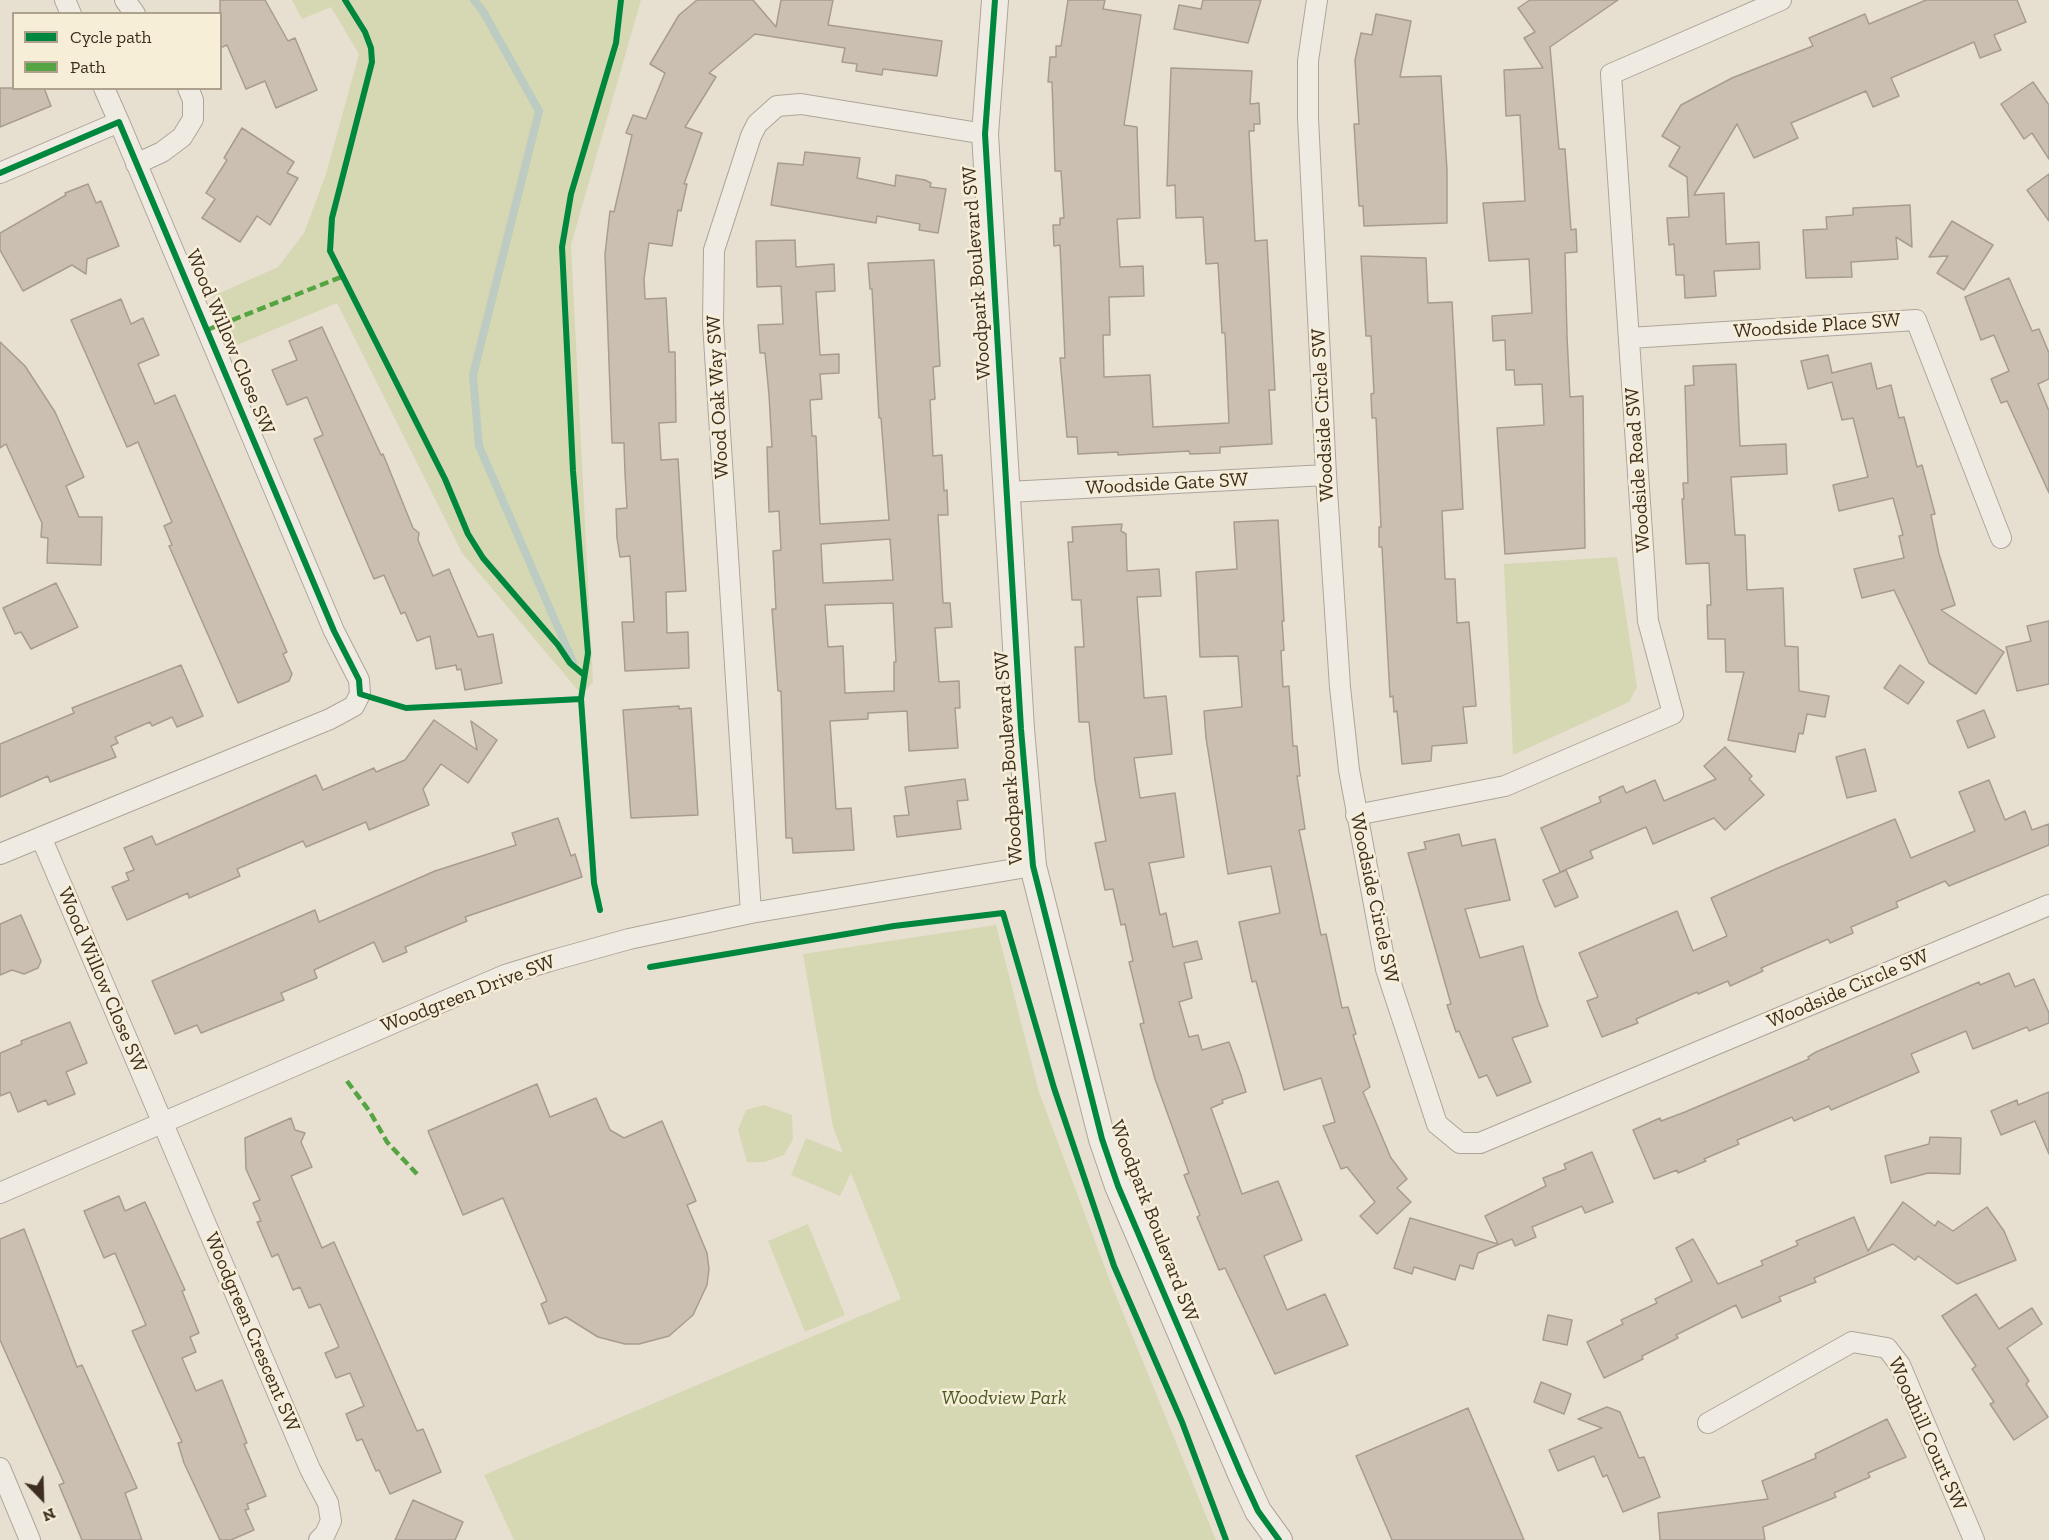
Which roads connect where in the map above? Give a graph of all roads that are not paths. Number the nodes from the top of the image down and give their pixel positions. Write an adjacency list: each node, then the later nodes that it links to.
1 (994, 0): 7 (street, Woodpark Boulevard SW)
2 (1317, 0): 11 (street, Woodside Circle SW)
3 (1781, 0): 10 (street, Woodside Road SW)
4 (105, 90): 6 (street, Wood Willow Close SW)
5 (189, 90): 8 (street)
6 (118, 122): 8 (street, Wood Willow Close SW); 9 (street)
7 (985, 134): 12 (street, Woodpark Boulevard SW); 19 (street, Wood Oak Way SW)
8 (136, 164): 15 (street, Wood Willow Close SW)
9 (0, 173)
10 (1629, 338): 13 (street, Woodside Place SW); 14 (street, Woodside Road SW)
11 (1326, 475): 12 (street, Woodside Gate SW); 14 (street, Woodside Circle SW)
12 (1008, 492): 17 (street, Woodpark Boulevard SW)
13 (2001, 537)
14 (1356, 815): 18 (street, Woodside Circle SW)
15 (41, 837): 16 (street, Wood Willow Close SW); 20 (street, Wood Willow Close SW)
16 (0, 855)
17 (1033, 866): 19 (street, Woodgreen Drive SW); 24 (street, Woodpark Boulevard SW)
18 (2049, 906)
19 (751, 913): 20 (street, Woodgreen Drive SW)
20 (163, 1123): 21 (street, Woodgreen Drive SW); 26 (street, Woodgreen Crescent SW)
21 (0, 1193)
22 (1708, 1423): 29 (street, Woodhill Court SW)
23 (0, 1468): 25 (street)
24 (1258, 1510): 27 (street, Woodpark Boulevard SW); 28 (street, Woodpark Boulevard SW)
25 (30, 1540)
26 (319, 1540)
27 (1266, 1540)
28 (1279, 1540)
29 (1974, 1540)

